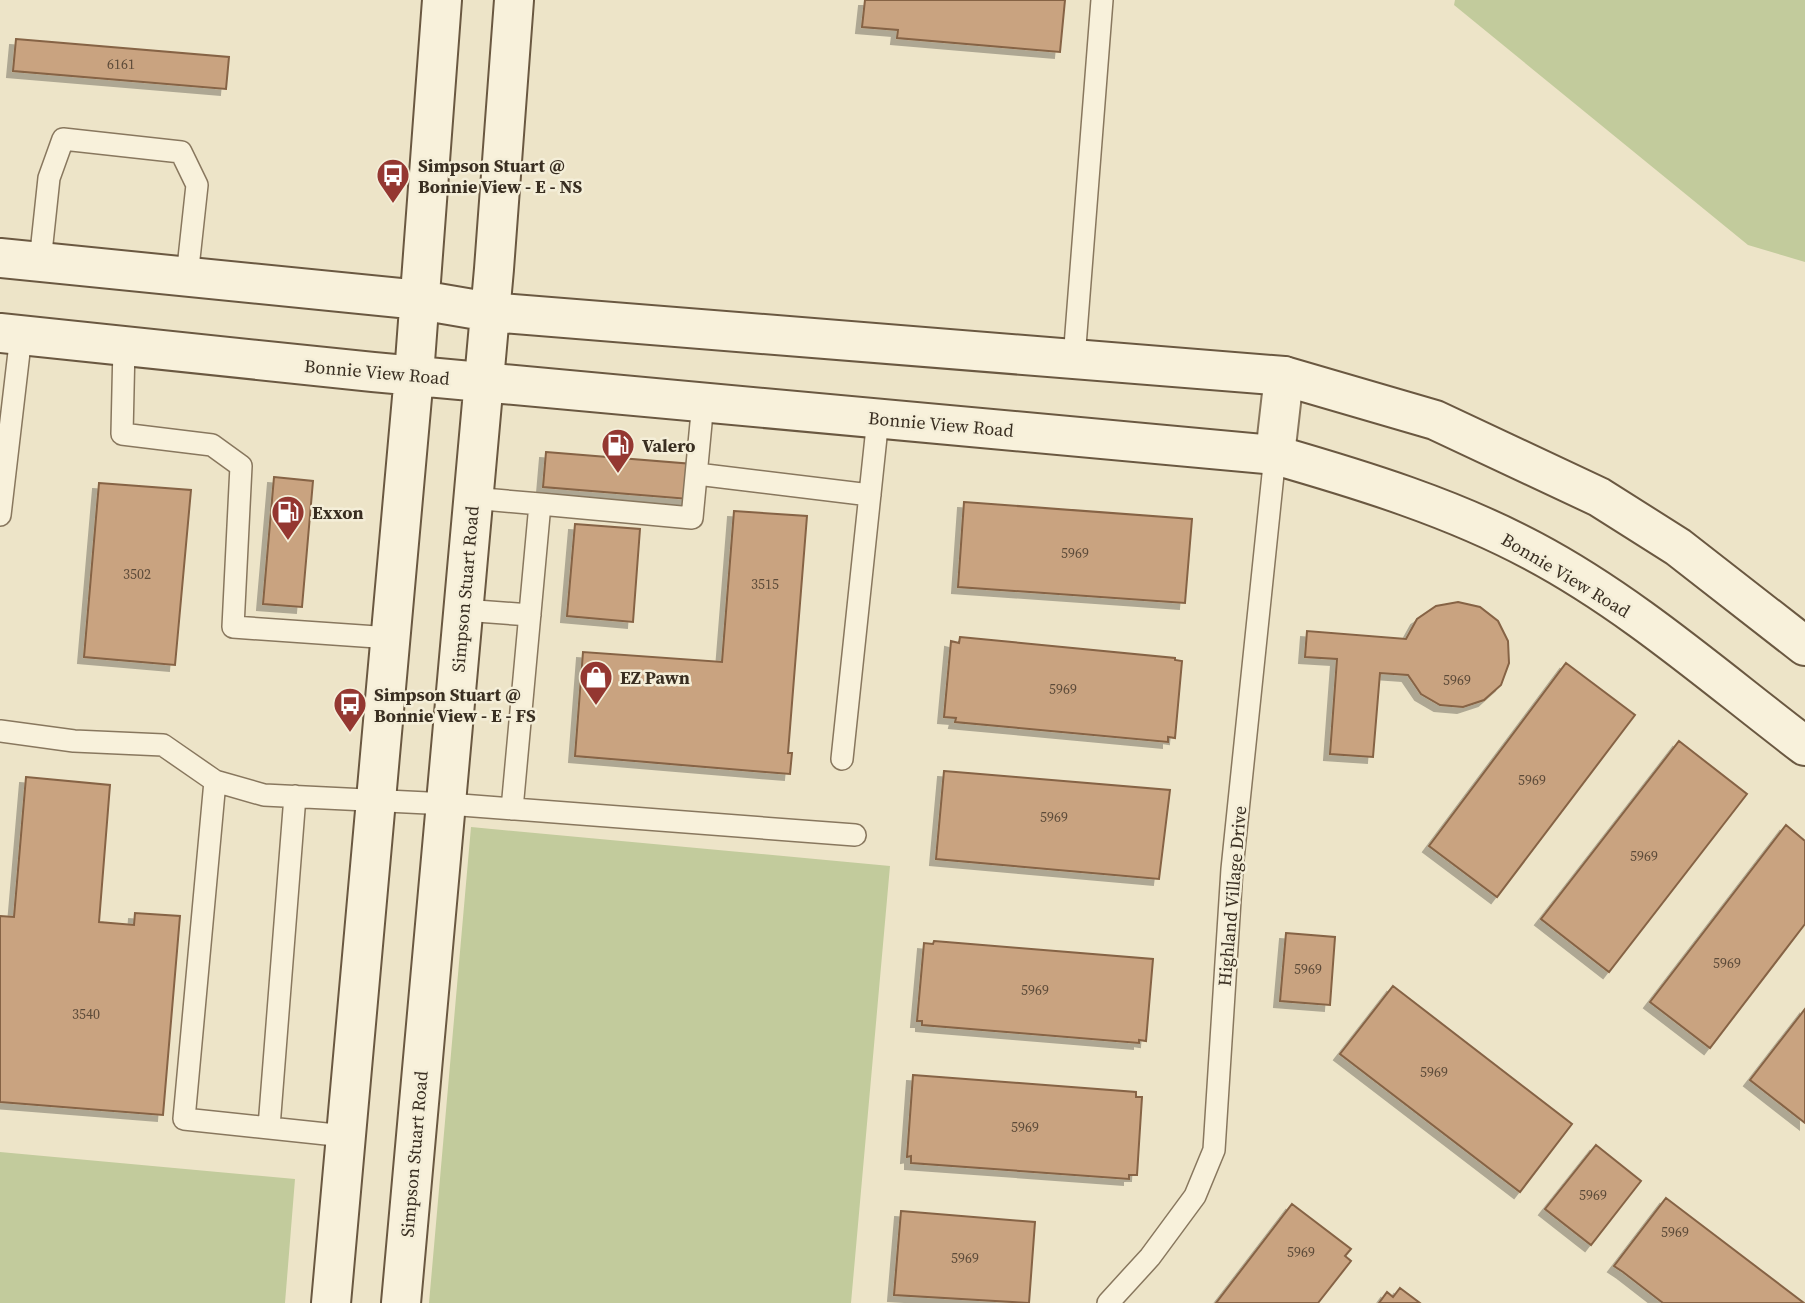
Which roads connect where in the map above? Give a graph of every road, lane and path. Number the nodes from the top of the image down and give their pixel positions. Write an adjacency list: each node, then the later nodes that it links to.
1 (442, 0): 7 (main road)
2 (514, 0): 8 (main road, Simpson Stuart Road)
3 (1102, 0): 11 (lane)
4 (0, 258): 5 (main road)
5 (40, 262): 6 (main road); 6 (lane)
6 (187, 277): 7 (main road)
7 (420, 300): 8 (main road); 12 (main road)
8 (490, 312): 11 (main road); 14 (main road, Simpson Stuart Road)
9 (11, 334): 10 (main road, Bonnie View Road); 22 (lane)
10 (124, 346): 12 (main road, Bonnie View Road); 25 (lane)
11 (1074, 359): 13 (main road)
12 (414, 375): 14 (main road, Bonnie View Road); 25 (main road)
13 (1284, 376): 17 (main road); 26 (main road)
14 (483, 382): 15 (main road, Bonnie View Road); 20 (main road, Simpson Stuart Road)
15 (703, 402): 16 (main road, Bonnie View Road); 18 (lane)
16 (878, 418): 17 (main road, Bonnie View Road); 19 (lane)
17 (1275, 455): 28 (main road, Bonnie View Road); 40 (lane, Highland Village Drive)
18 (697, 474): 19 (lane); 21 (lane)
19 (870, 495): 29 (lane)
20 (472, 498): 21 (lane); 23 (main road, Simpson Stuart Road)
21 (540, 504): 24 (lane)
22 (0, 515)
23 (463, 610): 24 (lane); 33 (main road, Simpson Stuart Road)
24 (530, 615): 34 (lane)
25 (391, 638): 32 (main road)
26 (1805, 646)
27 (0, 731): 30 (lane)
28 (1805, 746)
29 (842, 759)
30 (215, 781): 31 (lane); 36 (lane)
31 (295, 796): 32 (lane); 36 (lane)
32 (378, 799): 33 (lane); 37 (main road)
33 (448, 804): 34 (lane); 39 (main road, Simpson Stuart Road)
34 (512, 809): 35 (lane)
35 (855, 835)
36 (269, 1128): 37 (lane)
37 (345, 1136): 38 (main road)
38 (331, 1303)
39 (401, 1303)
40 (1108, 1303)

